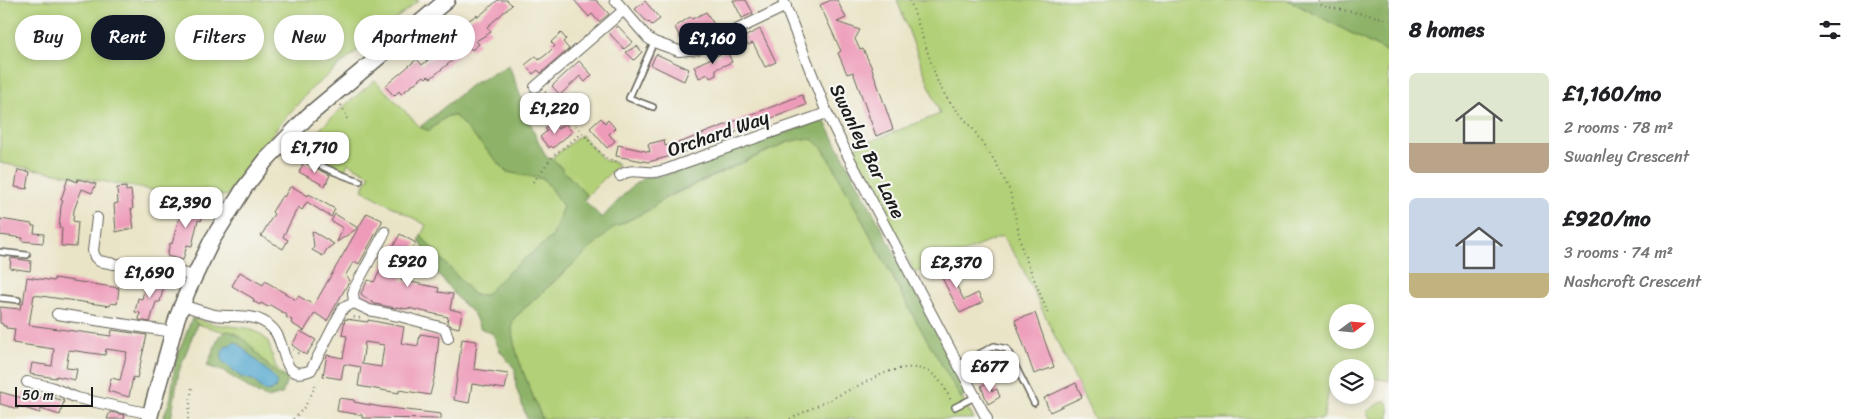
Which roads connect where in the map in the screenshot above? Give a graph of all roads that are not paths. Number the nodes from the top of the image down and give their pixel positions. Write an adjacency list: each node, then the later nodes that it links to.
1 (447, 0): 9 (street)
2 (615, 0): 4 (street)
3 (784, 3): 5 (street); 8 (street, Swanley Bar Lane)
4 (624, 10): 5 (street); 6 (street)
5 (654, 42): 7 (lane)
6 (537, 86)
7 (653, 107)
8 (827, 113): 10 (street, Orchard Way); 24 (street, Swanley Bar Lane)
9 (285, 138): 11 (lane); 16 (street)
10 (622, 174)
11 (360, 181)
12 (97, 218): 16 (street)
13 (384, 232): 19 (street)
14 (0, 252): 15 (lane)
15 (28, 255)
16 (194, 276): 20 (street)
17 (0, 298): 18 (lane)
18 (18, 300)
19 (354, 303): 20 (street); 23 (street)
20 (182, 304): 22 (street)
21 (57, 314): 22 (street)
22 (173, 332): 29 (street)
23 (448, 338)
24 (958, 365): 26 (street, Swanley Bar Lane); 27 (lane)
25 (28, 382): 29 (street)
26 (975, 397): 28 (lane); 30 (street, Swanley Bar Lane)
27 (1034, 402)
28 (955, 407)
29 (150, 416)
30 (987, 419)

